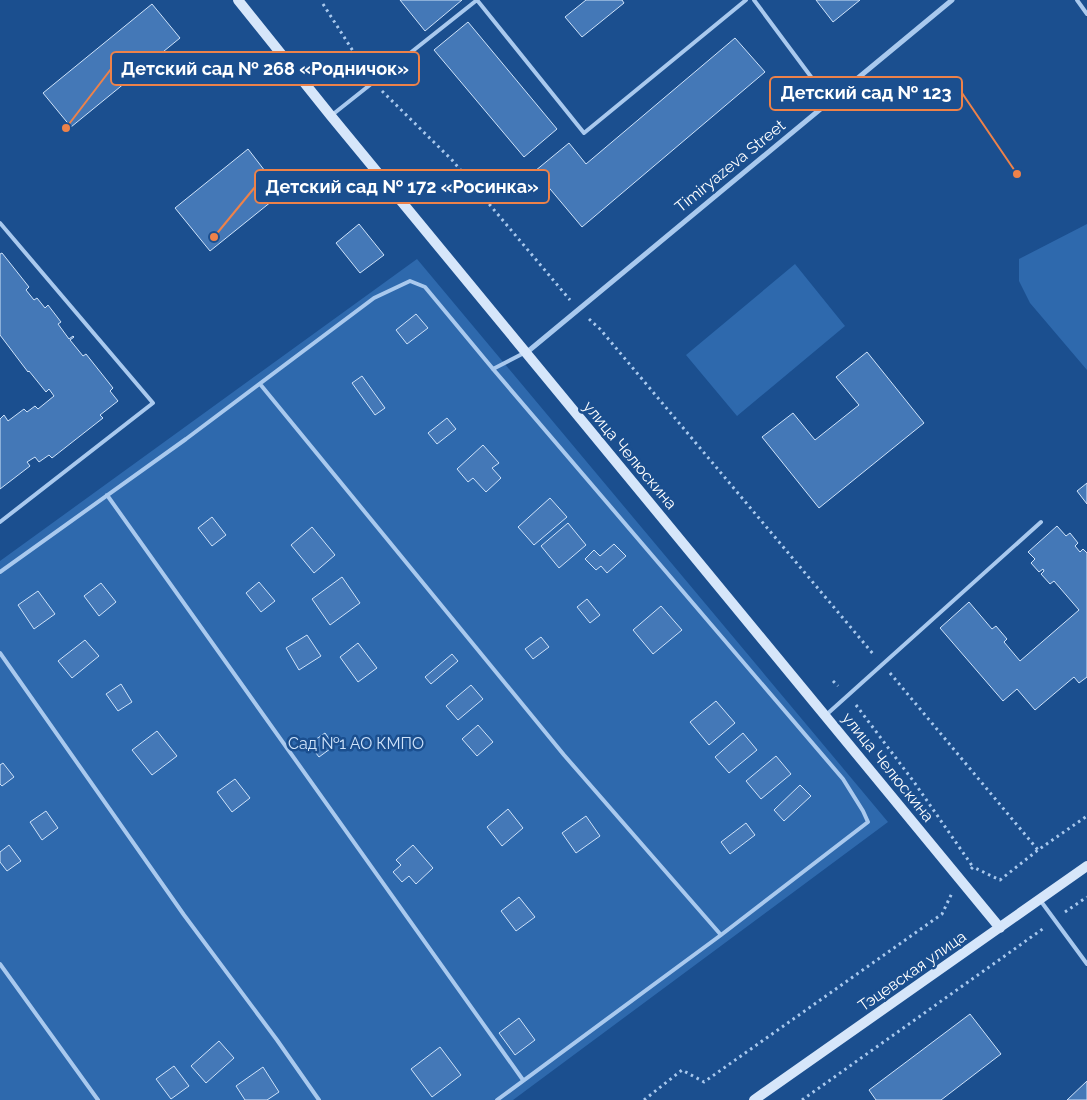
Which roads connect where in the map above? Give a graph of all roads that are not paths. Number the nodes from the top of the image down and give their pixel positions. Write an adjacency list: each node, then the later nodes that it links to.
1 (238, 0): 9 (main road, улица Челюскина)
2 (478, 0): 3 (lane); 9 (lane)
3 (746, 0)
4 (754, 0): 8 (lane)
5 (952, 0): 8 (street, Timiryazeva Street)
6 (1077, 0): 7 (lane)
7 (1087, 14)
8 (829, 101): 11 (street, Timiryazeva Street)
9 (331, 116): 11 (main road, улица Челюскина)
10 (0, 223): 15 (lane)
11 (525, 353): 12 (lane); 19 (main road, улица Челюскина)
12 (493, 369): 13 (lane); 23 (lane)
13 (260, 384): 14 (lane); 23 (lane)
14 (107, 495): 17 (lane); 26 (lane)
15 (0, 522)
16 (1041, 522): 19 (lane)
17 (0, 572)
18 (0, 653): 28 (lane)
19 (826, 715): 22 (main road, улица Челюскина)
20 (1087, 866): 21 (main road, Тэцевская улица)
21 (1040, 900): 22 (main road, Тэцевская улица); 25 (lane)
22 (1000, 928): 30 (main road, Тэцевская улица)
23 (721, 935): 26 (lane)
24 (0, 964): 27 (lane)
25 (1087, 964)
26 (523, 1080): 29 (lane)
27 (98, 1100)
28 (319, 1100)
29 (497, 1100)
30 (754, 1100)

